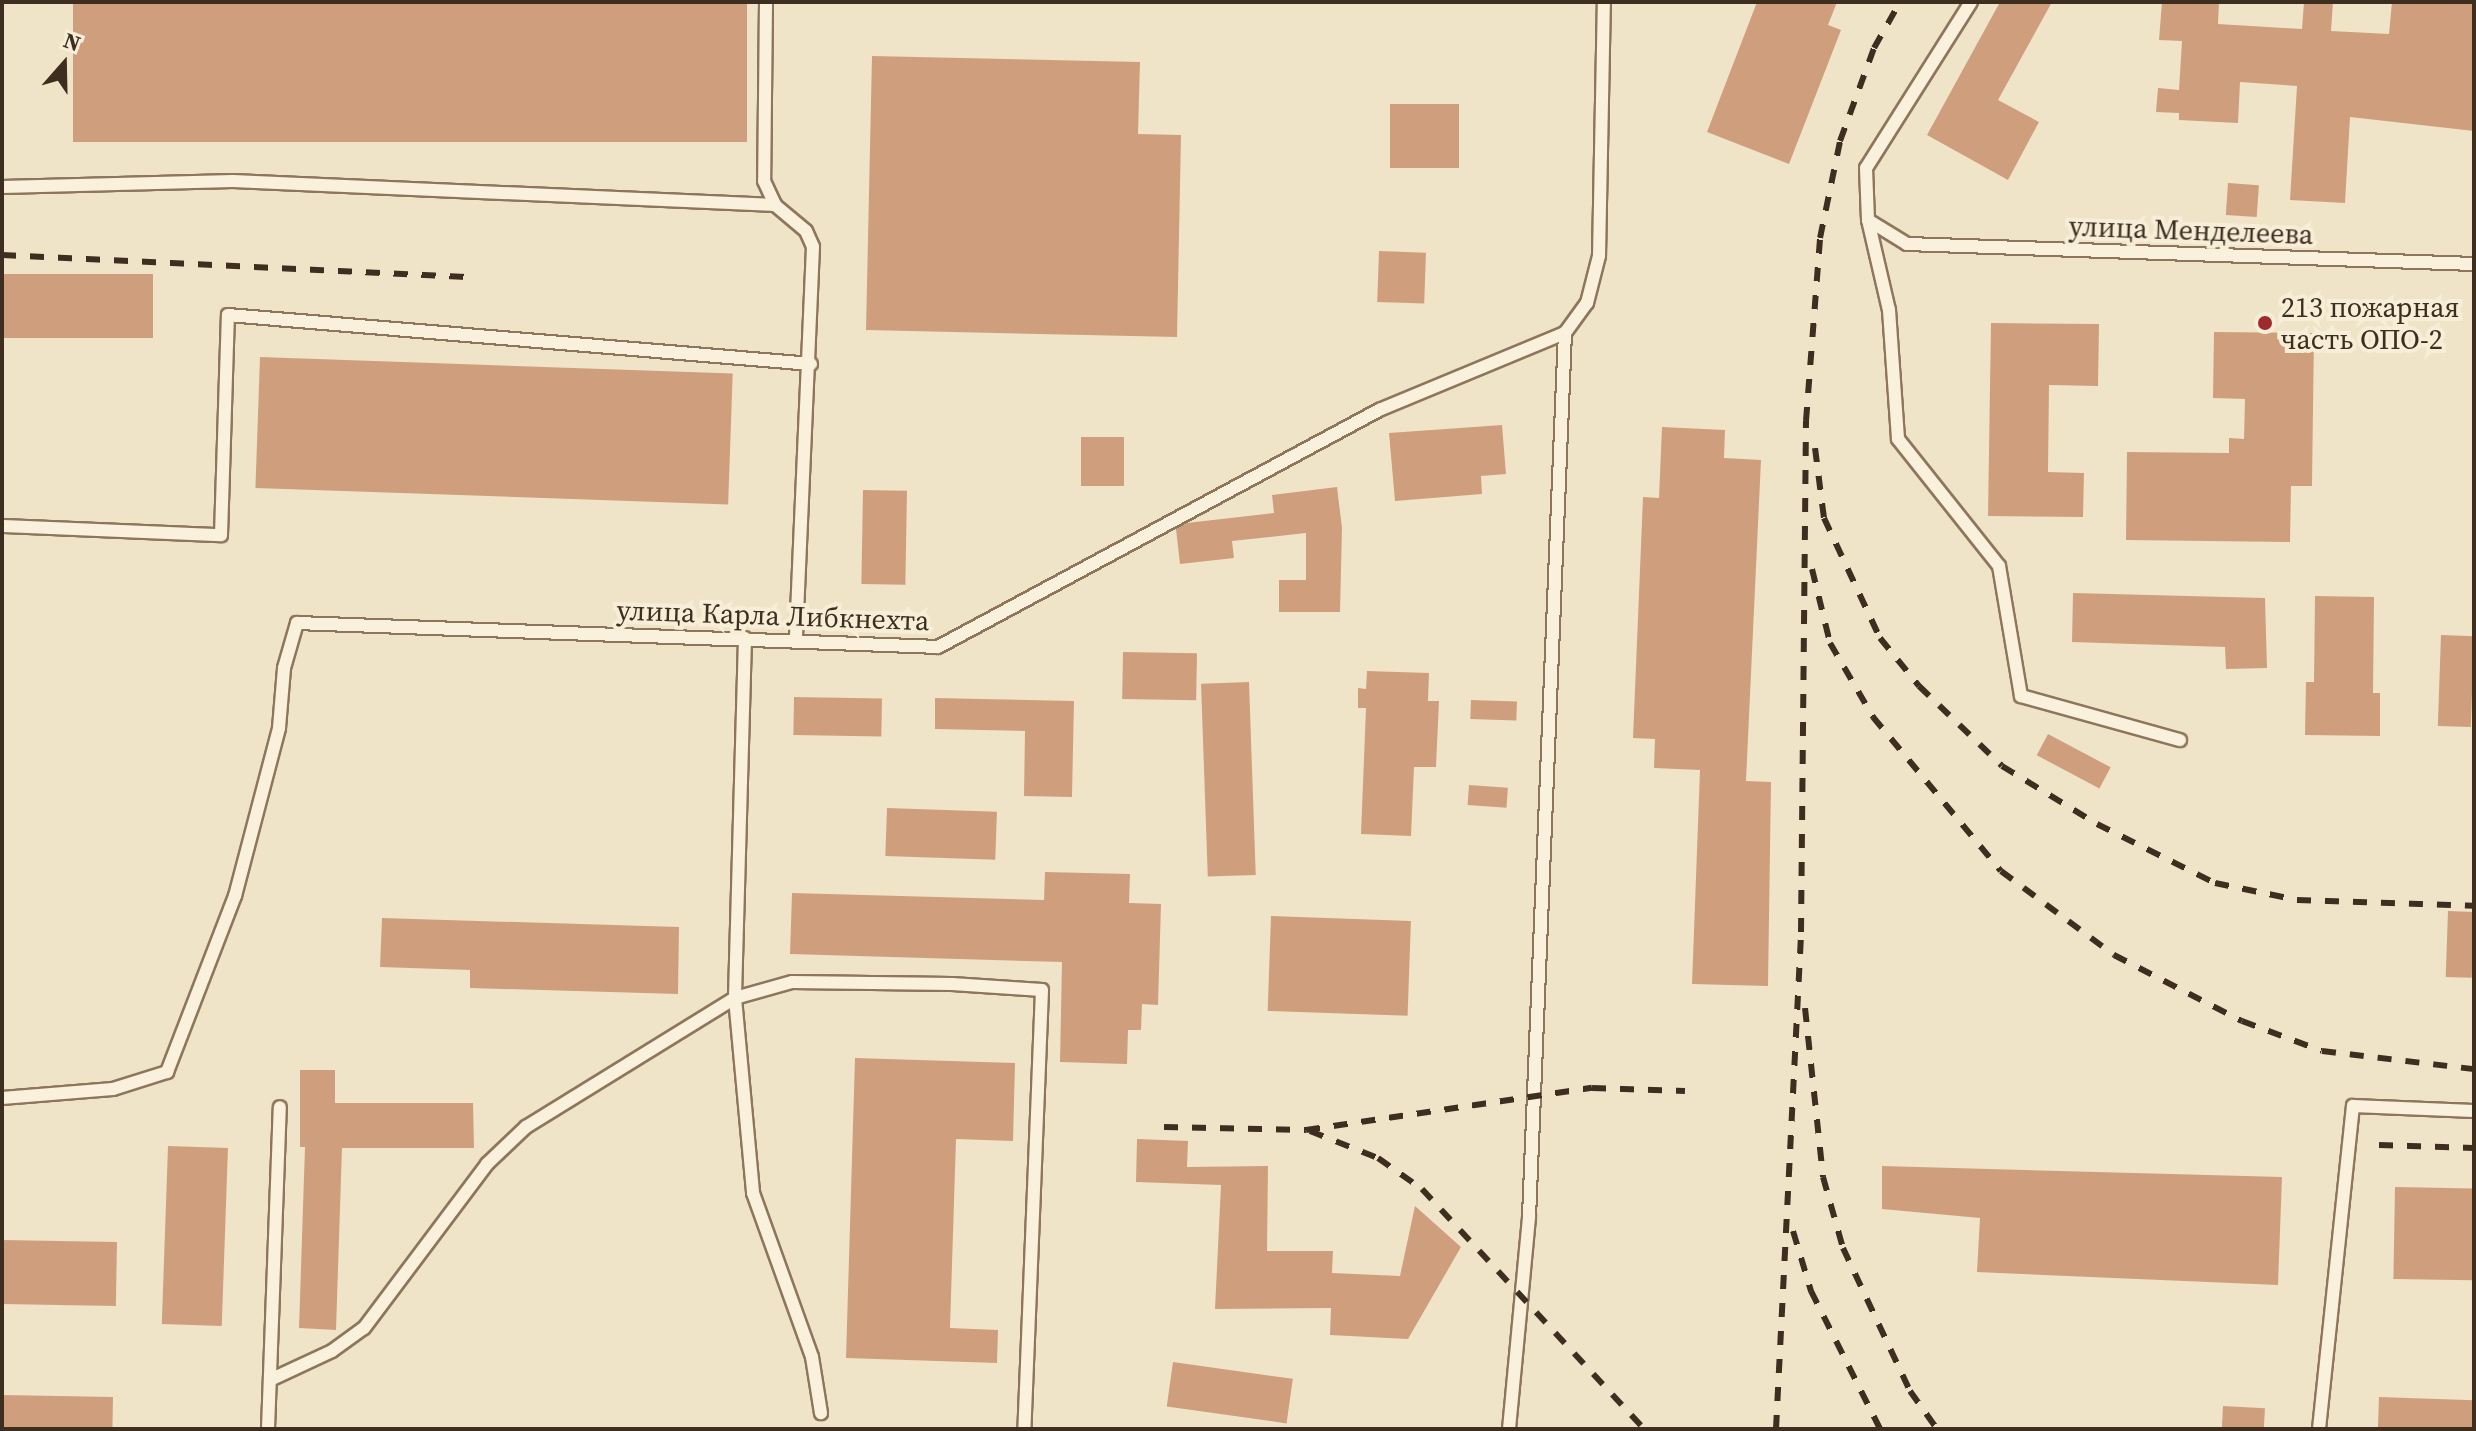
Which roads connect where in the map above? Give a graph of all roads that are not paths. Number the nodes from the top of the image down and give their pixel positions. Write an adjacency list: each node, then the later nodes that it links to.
1 (766, 2): 5 (lane)
2 (1604, 2): 8 (lane)
3 (1971, 2): 6 (lane)
4 (2, 187): 5 (lane)
5 (775, 205): 9 (lane)
6 (1868, 220): 7 (lane, улица Менделеева); 13 (lane)
7 (2474, 264)
8 (1565, 333): 12 (lane, улица Карла Либкнехта); 22 (lane)
9 (811, 364): 10 (lane); 12 (lane)
10 (2, 526)
11 (745, 638): 12 (lane, улица Карла Либкнехта); 14 (lane); 15 (lane, улица Карла Либкнехта)
12 (796, 640)
13 (2180, 740)
14 (735, 998): 18 (lane); 19 (lane); 21 (lane)
15 (2, 1098)
16 (280, 1107): 18 (lane)
17 (2474, 1111): 23 (lane)
18 (272, 1379): 20 (lane)
19 (821, 1413)
20 (268, 1429)
21 (1024, 1429)
22 (1509, 1429)
23 (2319, 1429)

